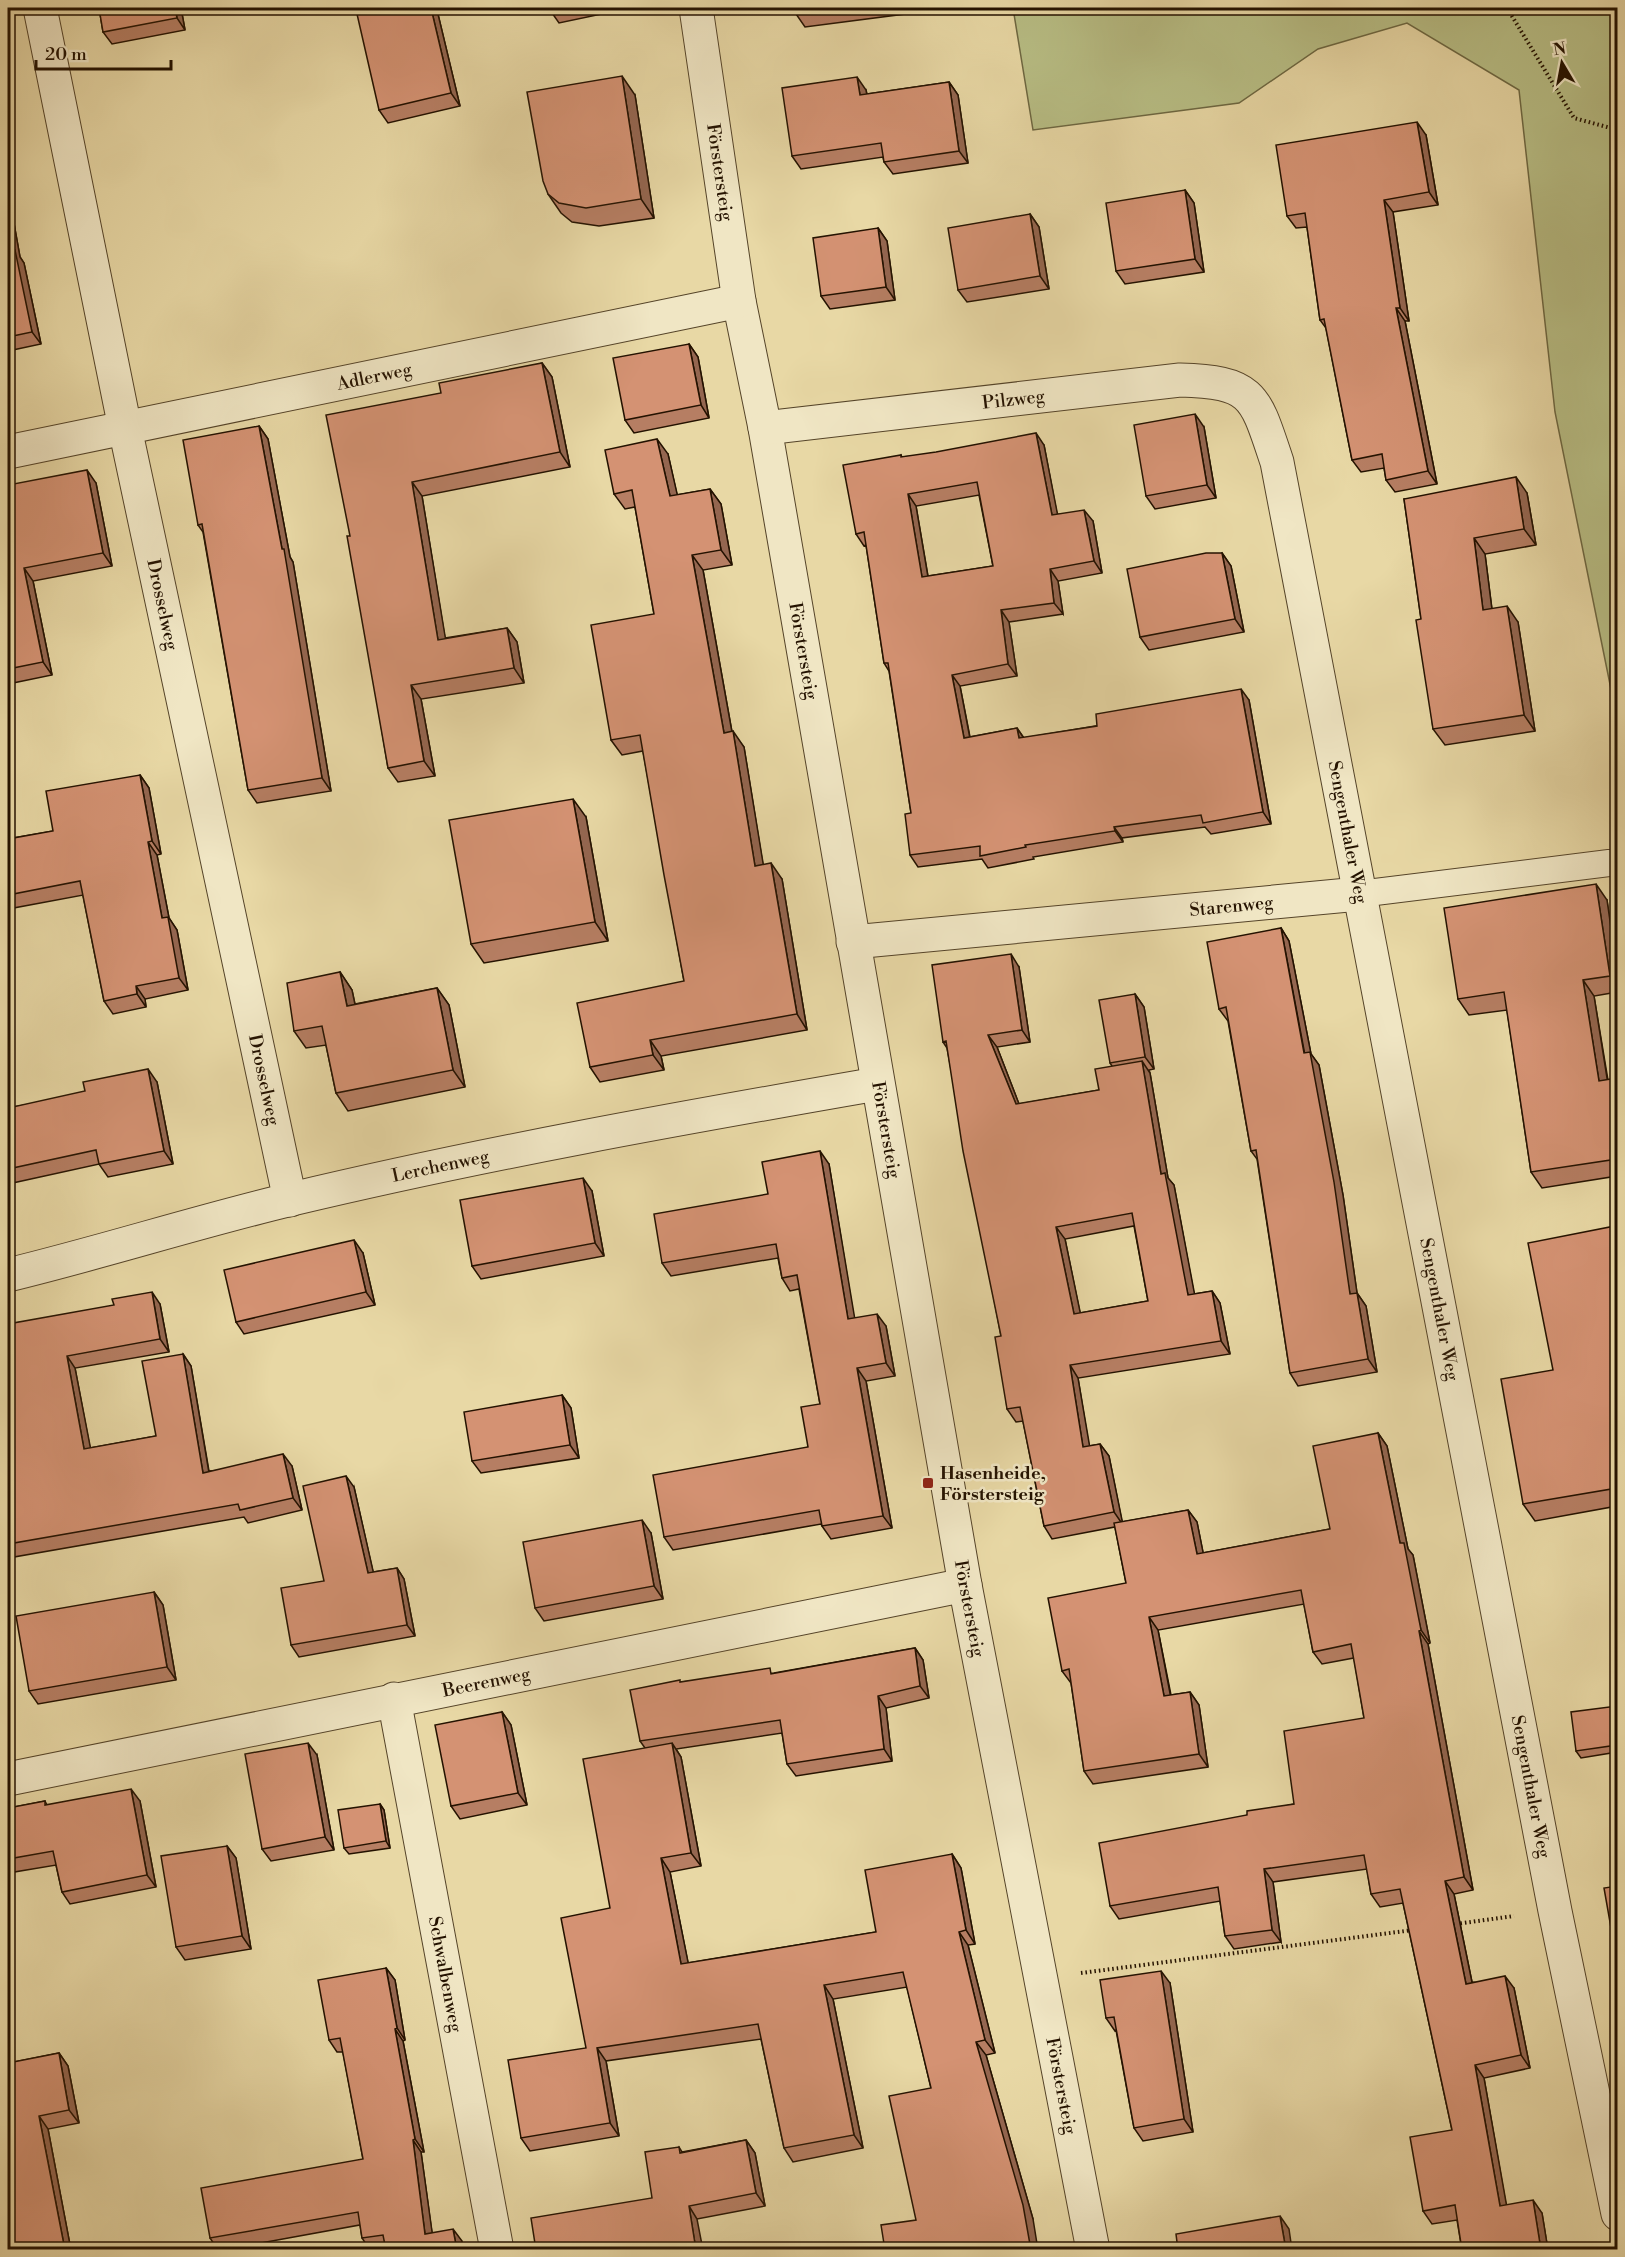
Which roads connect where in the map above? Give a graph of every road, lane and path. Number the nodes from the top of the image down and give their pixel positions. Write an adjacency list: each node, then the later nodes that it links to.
1 (40, 8): 7 (street, Drosselweg)
2 (696, 8): 5 (street, Förstersteig)
3 (1506, 8): 4 (path)
4 (1617, 130)
5 (739, 301): 7 (street, Adlerweg); 8 (street, Förstersteig)
6 (1256, 405): 8 (street, Pilzweg); 11 (street, Sengenthaler Weg)
7 (125, 428): 9 (street, Adlerweg); 14 (street, Drosselweg)
8 (765, 428): 12 (street, Förstersteig)
9 (8, 452)
10 (1609, 863): 11 (lane, Starenweg)
11 (1359, 894): 12 (street, Starenweg); 19 (street, Sengenthaler Weg)
12 (853, 942): 13 (street, Förstersteig)
13 (877, 1084): 14 (street, Lerchenweg); 16 (street, Förstersteig)
14 (290, 1200): 15 (street, Lerchenweg)
15 (8, 1275)
16 (965, 1585): 17 (street, Beerenweg); 22 (street, Förstersteig)
17 (394, 1699): 18 (street, Beerenweg); 24 (street, Schwalbenweg)
18 (8, 1779)
19 (1555, 1911): 20 (path); 23 (street, Sengenthaler Weg)
20 (1450, 1925)
21 (1415, 1929): 22 (path)
22 (1042, 1978): 25 (street, Förstersteig)
23 (1617, 2214)
24 (496, 2250)
25 (1094, 2250)

